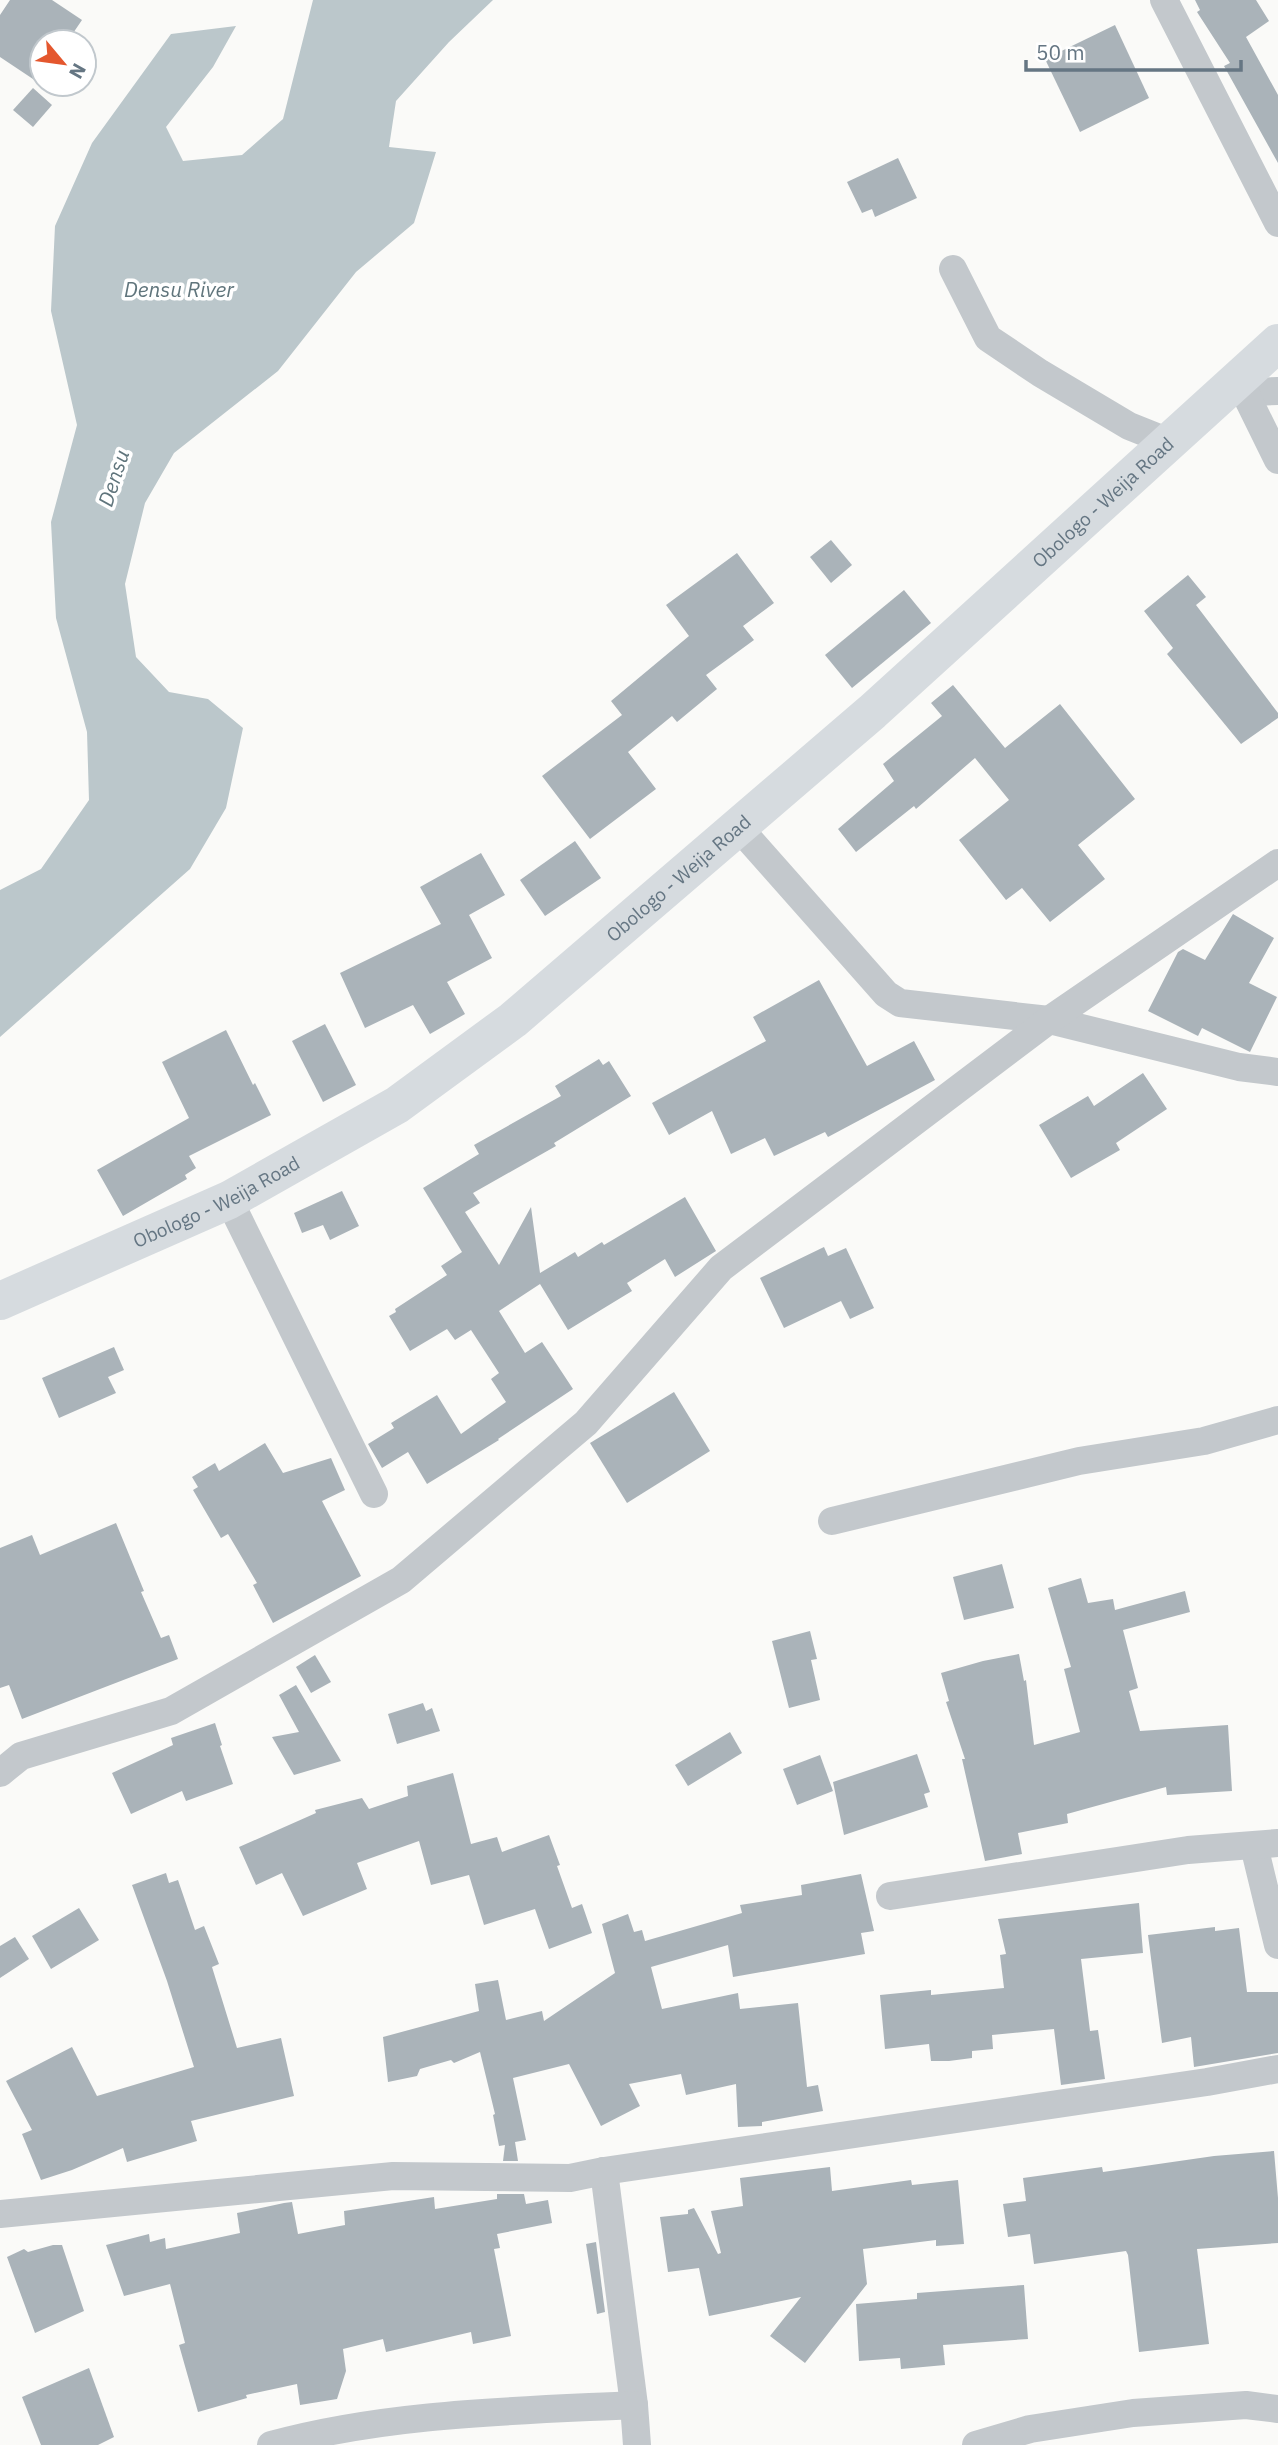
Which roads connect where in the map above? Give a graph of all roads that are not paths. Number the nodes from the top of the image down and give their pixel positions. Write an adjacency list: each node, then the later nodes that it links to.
1 (1164, 0): 2 (street)
2 (1278, 223)
3 (953, 269): 7 (street)
4 (1278, 343): 6 (street, Obologo - Weija Road)
5 (1278, 391): 6 (street)
6 (1234, 393): 7 (street, Obologo - Weija Road); 8 (street)
7 (1169, 442): 9 (street, Obologo - Weija Road)
8 (1278, 460)
9 (739, 828): 11 (street); 13 (street, Obologo - Weija Road)
10 (1278, 863): 11 (street)
11 (1049, 1020): 12 (street); 18 (street)
12 (1278, 1072)
13 (229, 1200): 14 (street, Obologo - Weija Road); 16 (street)
14 (0, 1300)
15 (1278, 1420): 17 (street)
16 (374, 1494)
17 (832, 1521)
18 (0, 1773)
19 (1266, 1844): 20 (street); 21 (street)
20 (890, 1896)
21 (1278, 1945)
22 (1278, 2069): 23 (street)
23 (604, 2171): 24 (street); 25 (street)
24 (0, 2214)
25 (634, 2405): 27 (street); 28 (street)
26 (1278, 2409): 29 (street)
27 (271, 2445)
28 (637, 2445)
29 (976, 2445)

